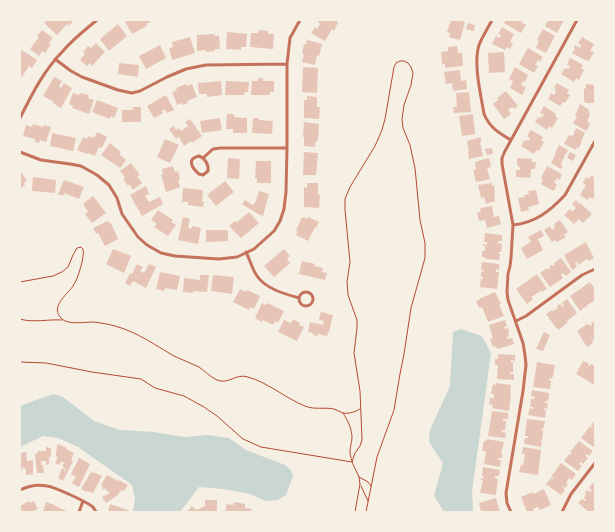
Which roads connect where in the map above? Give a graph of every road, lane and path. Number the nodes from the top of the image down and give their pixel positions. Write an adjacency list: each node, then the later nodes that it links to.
1 (97, 20): 5 (street)
2 (300, 20): 6 (street)
3 (492, 20): 8 (street)
4 (577, 20): 8 (street)
5 (55, 59): 6 (street); 7 (street)
6 (287, 64): 10 (street)
7 (20, 118)
8 (511, 140): 13 (street)
9 (595, 140): 13 (street)
10 (287, 148): 12 (street); 14 (street)
11 (20, 152): 14 (street)
12 (203, 158): 12 (street)
13 (513, 225): 20 (street)
14 (246, 252): 17 (street)
15 (595, 269): 20 (street)
16 (20, 282): 19 (path)
17 (299, 298): 17 (street)
18 (20, 318): 19 (path)
19 (62, 320): 23 (path)
20 (516, 321): 36 (street)
21 (20, 362): 24 (path)
22 (361, 409): 23 (path); 24 (path); 28 (path)
23 (343, 413): 24 (path)
24 (352, 462): 26 (path)
25 (595, 463): 37 (street)
26 (360, 477): 27 (path); 28 (path)
27 (360, 484): 31 (path); 34 (path)
28 (371, 486): 31 (path)
29 (20, 490): 30 (street)
30 (83, 501): 32 (street); 33 (street)
31 (368, 502): 35 (path)
32 (79, 512)
33 (96, 512)
34 (355, 512)
35 (366, 512)
36 (511, 512)
37 (562, 512)

